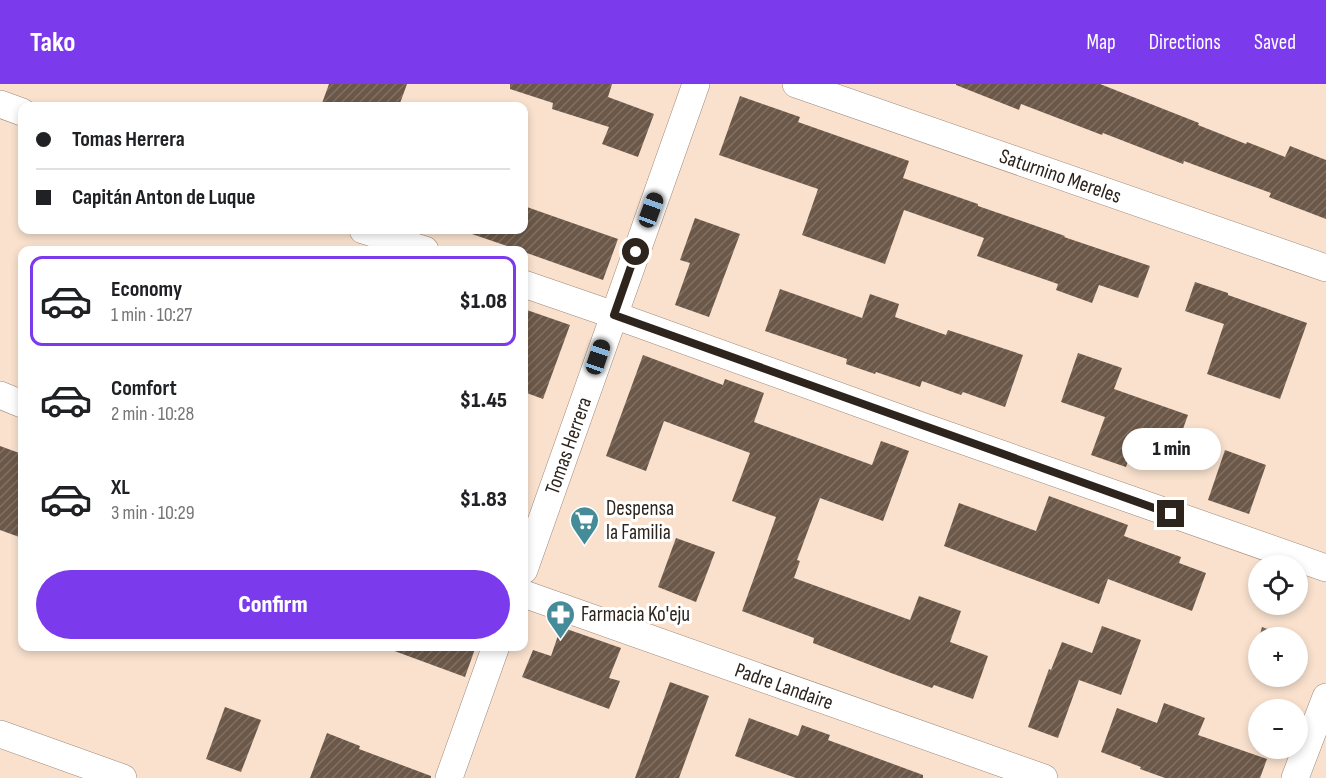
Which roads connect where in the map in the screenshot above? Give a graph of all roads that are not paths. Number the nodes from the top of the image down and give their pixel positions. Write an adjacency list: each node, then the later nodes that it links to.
1 (696, 84): 9 (street, Tomas Herrera)
2 (796, 84): 7 (street, Saturnino Mereles)
3 (0, 104): 4 (street)
4 (18, 111)
5 (375, 234): 6 (street)
6 (413, 246)
7 (1326, 268)
8 (528, 285): 9 (street)
9 (614, 315): 12 (street, Tomas Herrera); 13 (street)
10 (0, 395): 11 (street)
11 (18, 402)
12 (528, 559)
13 (1326, 568)
14 (528, 595): 20 (street, Padre Landaire)
15 (494, 651): 19 (street)
16 (1326, 697): 21 (street)
17 (0, 734): 18 (street)
18 (123, 778)
19 (449, 778)
20 (1044, 778)
21 (1295, 778)

